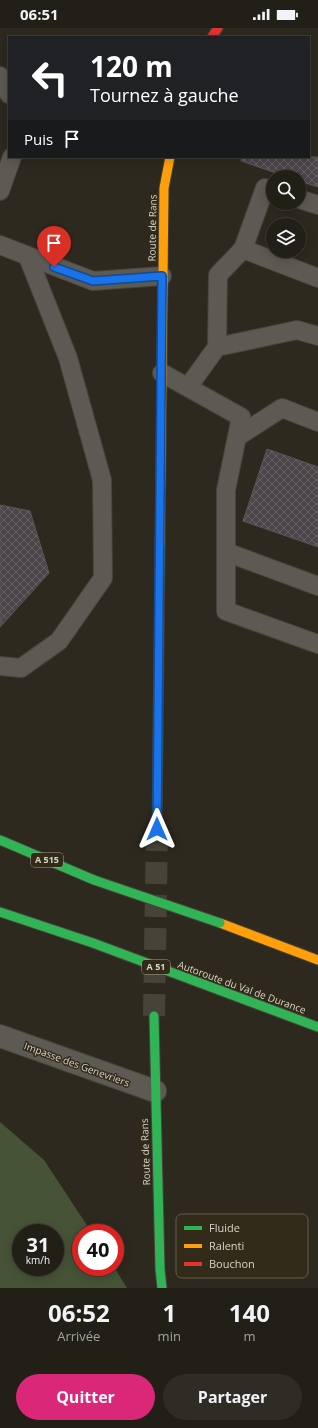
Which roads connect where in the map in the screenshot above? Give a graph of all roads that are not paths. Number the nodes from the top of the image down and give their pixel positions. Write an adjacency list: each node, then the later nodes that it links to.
1 (0, 76): 2 (lane)
2 (8, 92)
3 (12, 158): 6 (lane)
4 (170, 158): 12 (main road, Route de Rans)
5 (266, 188): 10 (lane)
6 (0, 191)
7 (306, 201): 8 (lane)
8 (318, 204)
9 (0, 245): 11 (lane)
10 (244, 249): 13 (lane); 15 (lane)
11 (28, 257): 12 (lane); 23 (lane)
12 (162, 276): 16 (main road, Route de Rans)
13 (318, 278)
14 (318, 336): 15 (lane)
15 (217, 347): 17 (lane)
16 (162, 373): 17 (lane); 24 (main road, Route de Rans)
17 (188, 387): 19 (lane)
18 (318, 422): 19 (lane)
19 (237, 437): 20 (lane)
20 (226, 552): 21 (lane); 22 (lane)
21 (318, 586)
22 (318, 644)
23 (0, 666)
24 (157, 829)
25 (0, 840): 27 (main road, A 515)
26 (0, 846): 27 (main road)
27 (94, 880): 29 (main road, bridge)
28 (0, 912): 31 (main road, Autoroute du Val de Durance / A 51, bridge)
29 (318, 960)
30 (154, 1016): 33 (main road, Route de Rans)
31 (318, 1027)
32 (0, 1036): 33 (street, Impasse des Genevriers)
33 (155, 1092): 34 (main road, Route de Rans)
34 (162, 1288)

